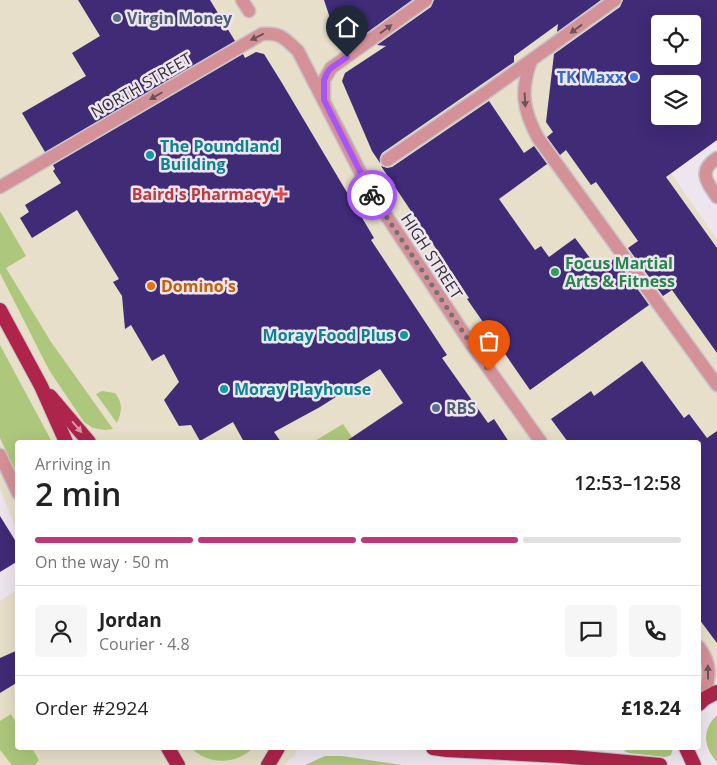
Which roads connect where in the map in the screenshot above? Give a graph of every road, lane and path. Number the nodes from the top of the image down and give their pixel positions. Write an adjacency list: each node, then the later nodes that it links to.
1 (426, 0): 5 (street, one-way to 1)
2 (615, 0): 4 (street, one-way to 4)
3 (298, 51): 5 (street, HIGH STREET); 8 (street, NORTH STREET, one-way to 8)
4 (531, 61): 7 (street); 11 (street, one-way to 11)
5 (324, 100): 15 (street, HIGH STREET)
6 (717, 158): 9 (street)
7 (387, 160)
8 (0, 188)
9 (717, 197)
10 (0, 310): 12 (highway)
11 (717, 385)
12 (41, 386): 13 (highway); 14 (highway, one-way to 14)
13 (65, 440)
14 (87, 440)
15 (540, 440)
16 (0, 455): 17 (street)
17 (15, 487)
18 (701, 651): 20 (street, one-way to 18)
19 (717, 692): 20 (highway)
20 (702, 702)
21 (169, 750): 27 (highway)
22 (280, 750): 28 (highway)
23 (447, 750): 26 (highway)
24 (579, 750): 26 (highway)
25 (687, 750): 30 (highway)
26 (560, 756): 29 (highway)
27 (178, 765)
28 (269, 765)
29 (660, 765)
30 (694, 765)

